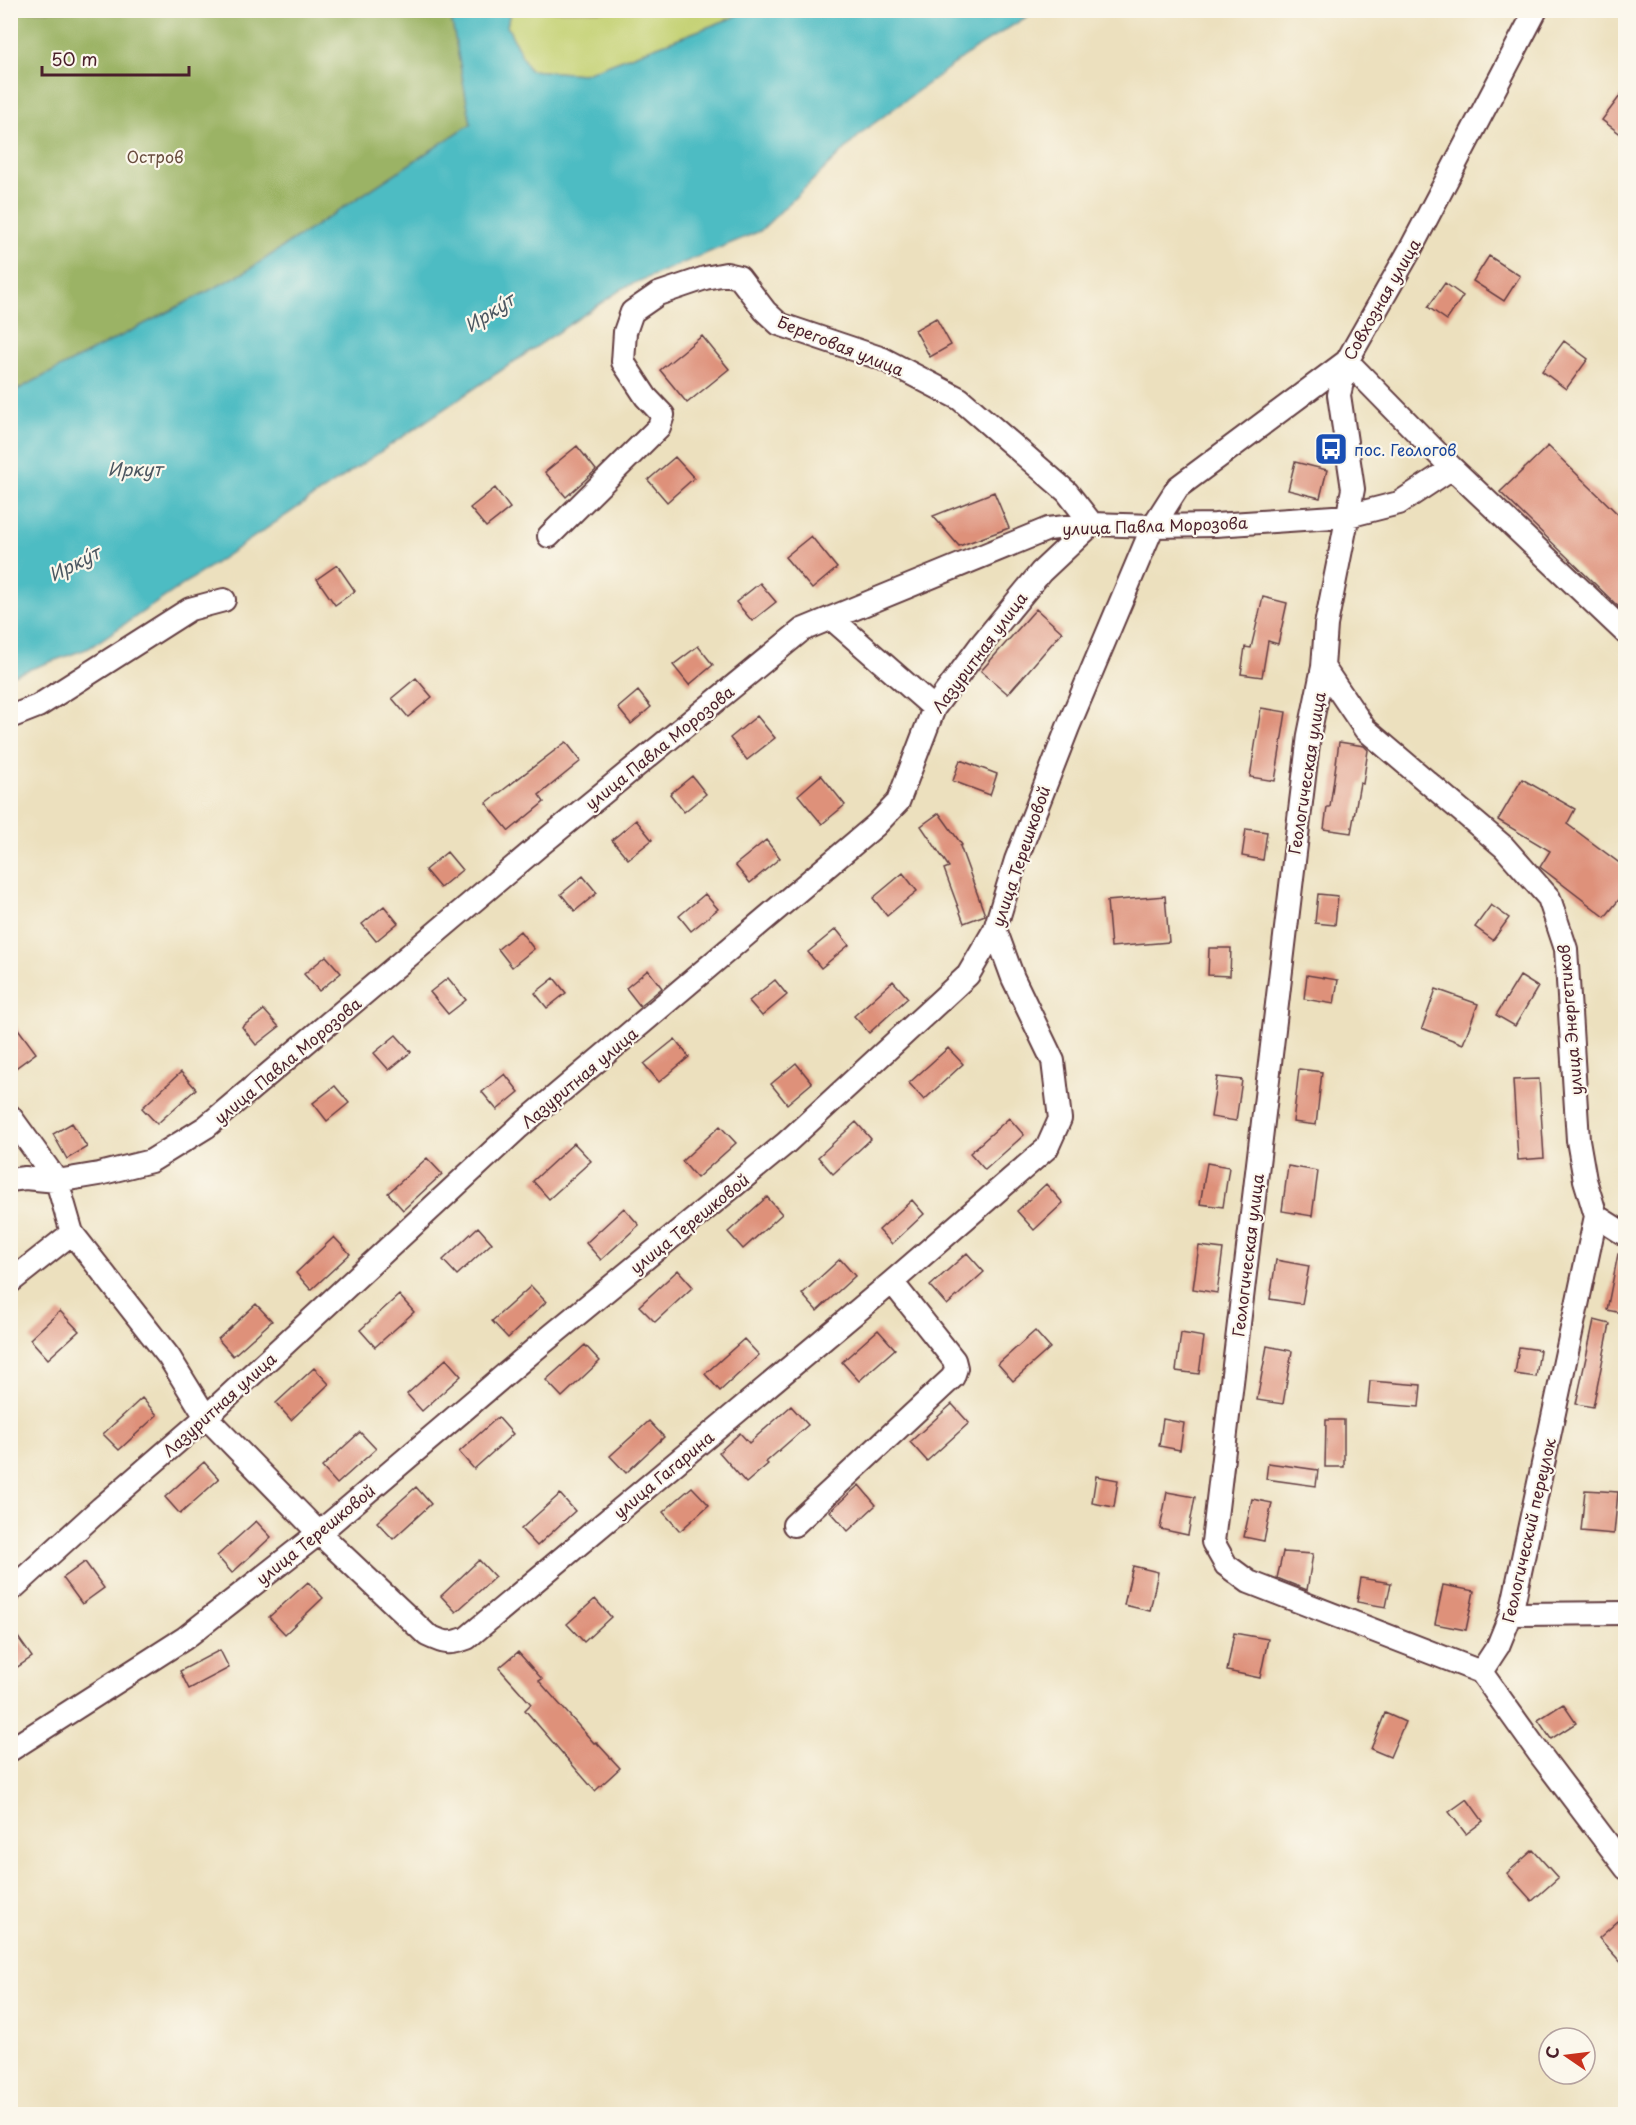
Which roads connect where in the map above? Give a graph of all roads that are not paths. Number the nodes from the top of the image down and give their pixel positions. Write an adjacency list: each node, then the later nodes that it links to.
1 (1536, 10): 2 (street, Совхозная улица)
2 (1347, 361): 3 (street); 4 (street, Геологическая улица); 6 (street, Совхозная улица)
3 (1452, 468): 4 (street, улица Павла Морозова); 10 (street)
4 (1348, 516): 6 (street, улица Павла Морозова); 11 (street, Геологическая улица)
5 (1092, 524): 6 (street, улица Павла Морозова); 7 (street, Береговая улица); 9 (street, улица Павла Морозова); 12 (street, Лазуритная улица)
6 (1153, 526): 14 (street, улица Терешковой)
7 (549, 536)
8 (224, 600): 13 (street)
9 (831, 618): 12 (street); 17 (street, улица Павла Морозова)
10 (1626, 633)
11 (1323, 667): 18 (street, улица Энергетиков); 29 (street, Геологическая улица)
12 (934, 708): 23 (street, Лазуритная улица)
13 (10, 717)
14 (996, 929): 22 (street, улица Гагарина); 25 (street, улица Терешковой)
15 (10, 1116): 17 (street)
16 (10, 1180): 17 (street, улица Павла Морозова)
17 (57, 1181): 19 (street)
18 (1596, 1216): 20 (street); 28 (street, Геологический переулок)
19 (72, 1233): 21 (street); 23 (street)
20 (1626, 1235)
21 (10, 1282)
22 (892, 1282): 24 (street); 25 (street, улица Гагарина)
23 (206, 1417): 25 (street); 26 (street, Лазуритная улица)
24 (794, 1525)
25 (319, 1533): 30 (street, улица Терешковой)
26 (10, 1591)
27 (1626, 1613): 28 (street)
28 (1511, 1614): 29 (street, Геологический переулок)
29 (1481, 1672): 31 (street)
30 (10, 1750)
31 (1626, 1868)

